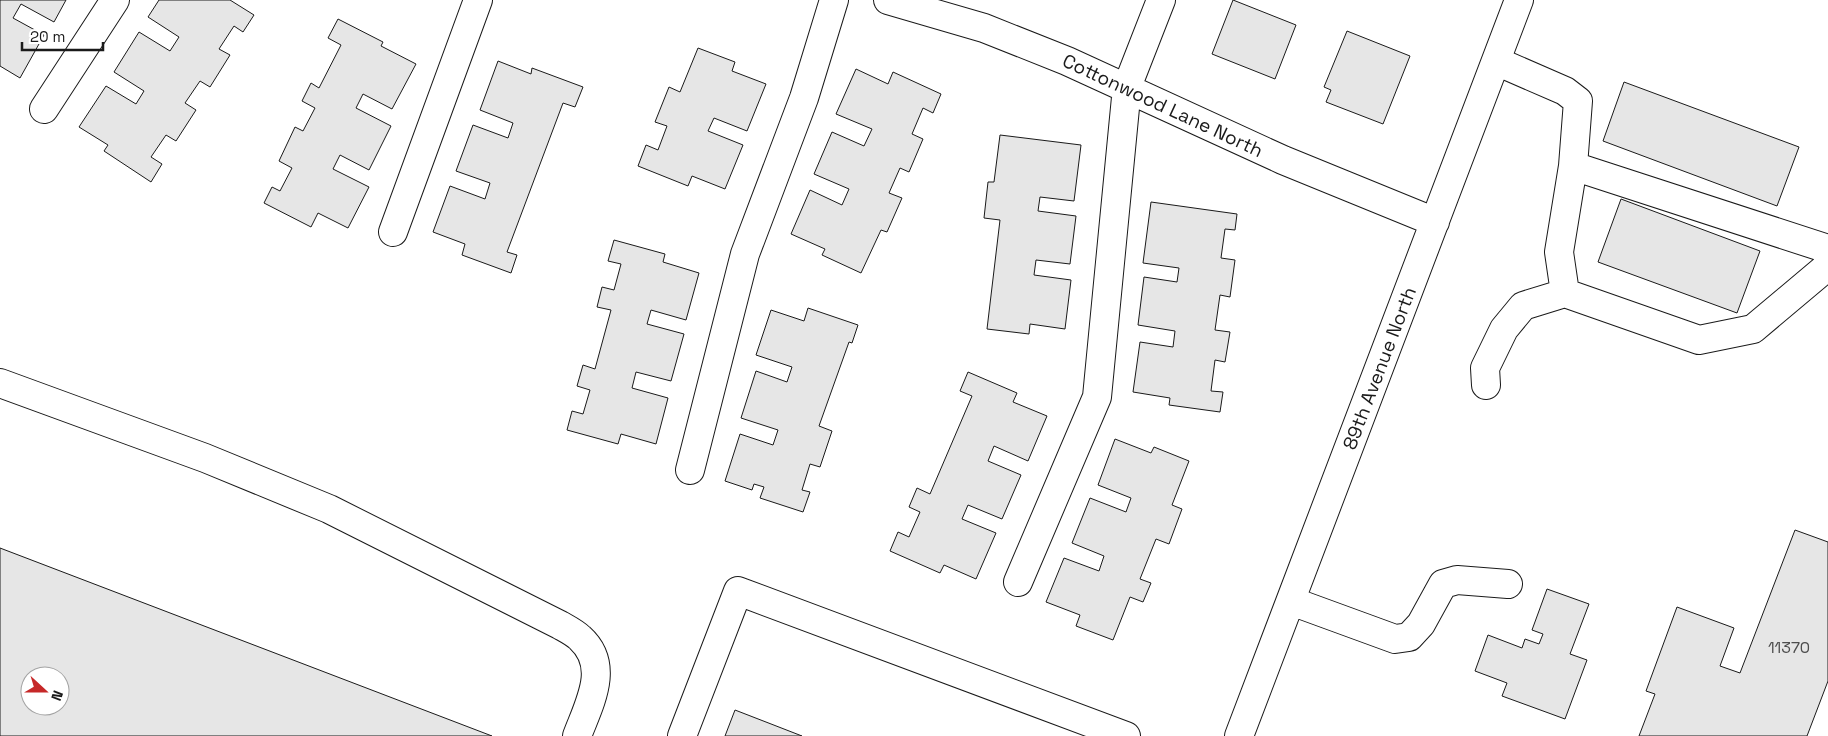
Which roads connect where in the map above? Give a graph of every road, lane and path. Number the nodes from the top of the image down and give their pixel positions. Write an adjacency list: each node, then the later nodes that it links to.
1 (115, 0): 9 (street)
2 (478, 0): 12 (street)
3 (834, 0): 18 (street)
4 (888, 0): 8 (street, Cottonwood Lane North)
5 (1161, 0): 8 (street)
6 (1519, 0): 7 (street, 89th Avenue North)
7 (1496, 60): 10 (street); 11 (street, 89th Avenue North)
8 (1126, 87): 11 (street, Cottonwood Lane North); 19 (street)
9 (44, 109)
10 (1573, 166): 13 (street); 15 (street)
11 (1435, 222): 21 (street, 89th Avenue North)
12 (393, 232)
13 (1828, 249)
14 (1828, 266): 15 (street)
15 (1565, 292): 17 (street)
16 (0, 383): 22 (street)
17 (1486, 385)
18 (690, 470)
19 (1018, 582)
20 (1508, 584): 21 (street)
21 (1291, 601): 25 (street, 89th Avenue North)
22 (577, 736)
23 (682, 736): 24 (street)
24 (1126, 736)
25 (1239, 736)

